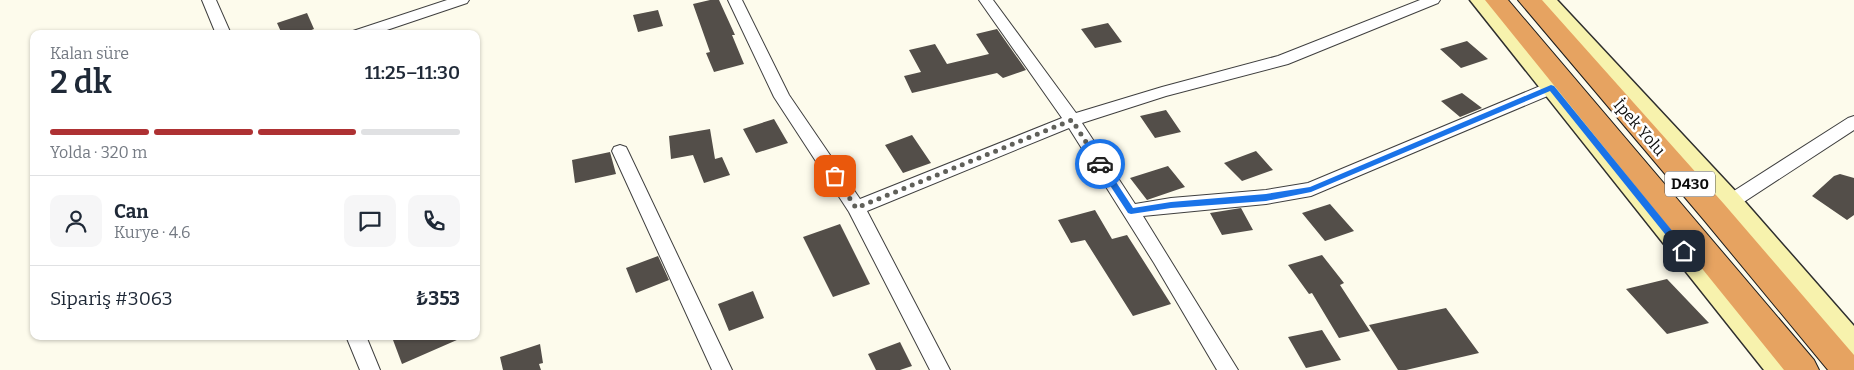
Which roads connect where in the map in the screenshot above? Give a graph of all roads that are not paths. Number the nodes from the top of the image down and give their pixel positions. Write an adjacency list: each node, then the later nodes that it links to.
1 (208, 0): 10 (street)
2 (462, 0): 11 (street)
3 (735, 0): 17 (street)
4 (986, 0): 13 (street)
5 (1433, 0): 13 (street)
6 (1480, 0): 12 (street)
7 (1496, 0): 26 (highway, D430)
8 (1529, 0): 16 (highway, İpek Yolu / D430)
9 (1544, 0): 16 (street)
10 (222, 30)
11 (370, 30)
12 (1551, 88): 18 (street); 25 (street)
13 (1072, 120): 17 (street); 18 (street)
14 (1854, 122): 16 (street)
15 (620, 151): 22 (street)
16 (1722, 207): 20 (street); 27 (highway, İpek Yolu / D430)
17 (856, 208): 23 (street)
18 (1131, 211): 24 (street)
19 (358, 340): 21 (street)
20 (1854, 346)
21 (370, 370)
22 (722, 370)
23 (940, 370)
24 (1228, 370)
25 (1781, 370)
26 (1804, 370)
27 (1847, 370)

